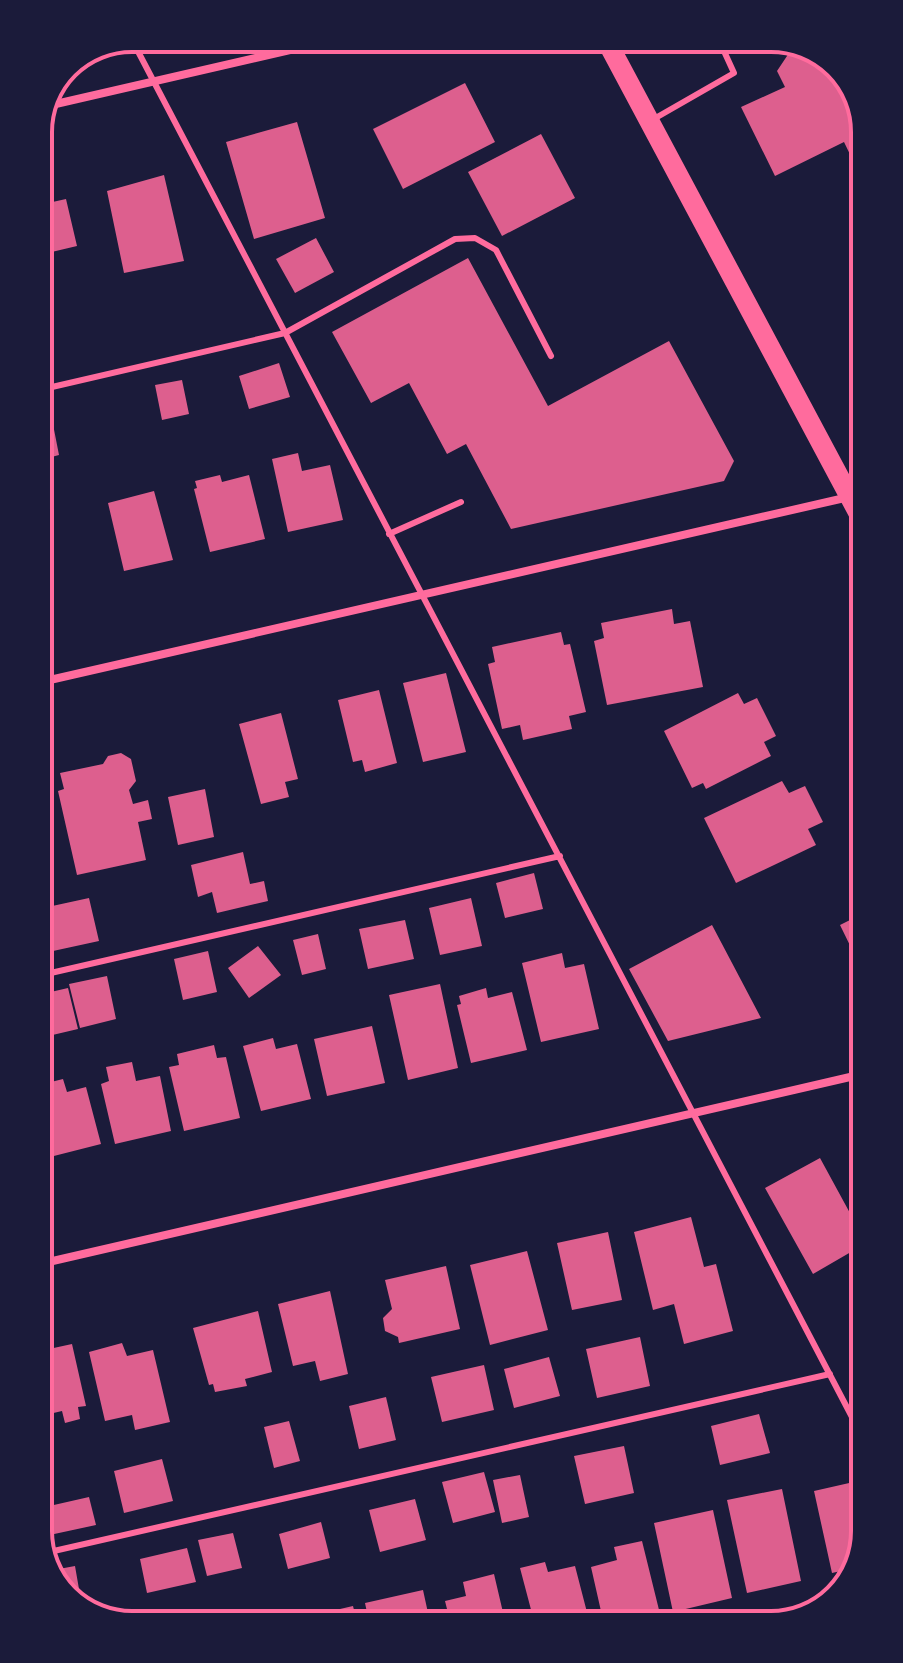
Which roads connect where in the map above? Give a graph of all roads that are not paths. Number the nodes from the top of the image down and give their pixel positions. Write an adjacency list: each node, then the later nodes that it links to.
1 (138, 52): 5 (lane)
2 (282, 52): 5 (street)
3 (612, 52): 7 (main road)
4 (724, 52): 7 (lane)
5 (154, 82): 6 (street); 8 (lane)
6 (58, 104)
7 (649, 121): 11 (main road)
8 (285, 333): 9 (lane); 10 (lane); 13 (lane)
9 (551, 356)
10 (52, 387)
11 (850, 497): 14 (street)
12 (461, 502): 13 (lane)
13 (389, 534): 14 (lane)
14 (421, 596): 15 (street); 16 (lane)
15 (52, 680)
16 (560, 856): 17 (lane); 19 (lane)
17 (52, 973)
18 (851, 1077): 19 (street)
19 (693, 1114): 20 (street); 21 (lane)
20 (52, 1261)
21 (830, 1374): 22 (lane); 23 (lane)
22 (851, 1415)
23 (55, 1551)

